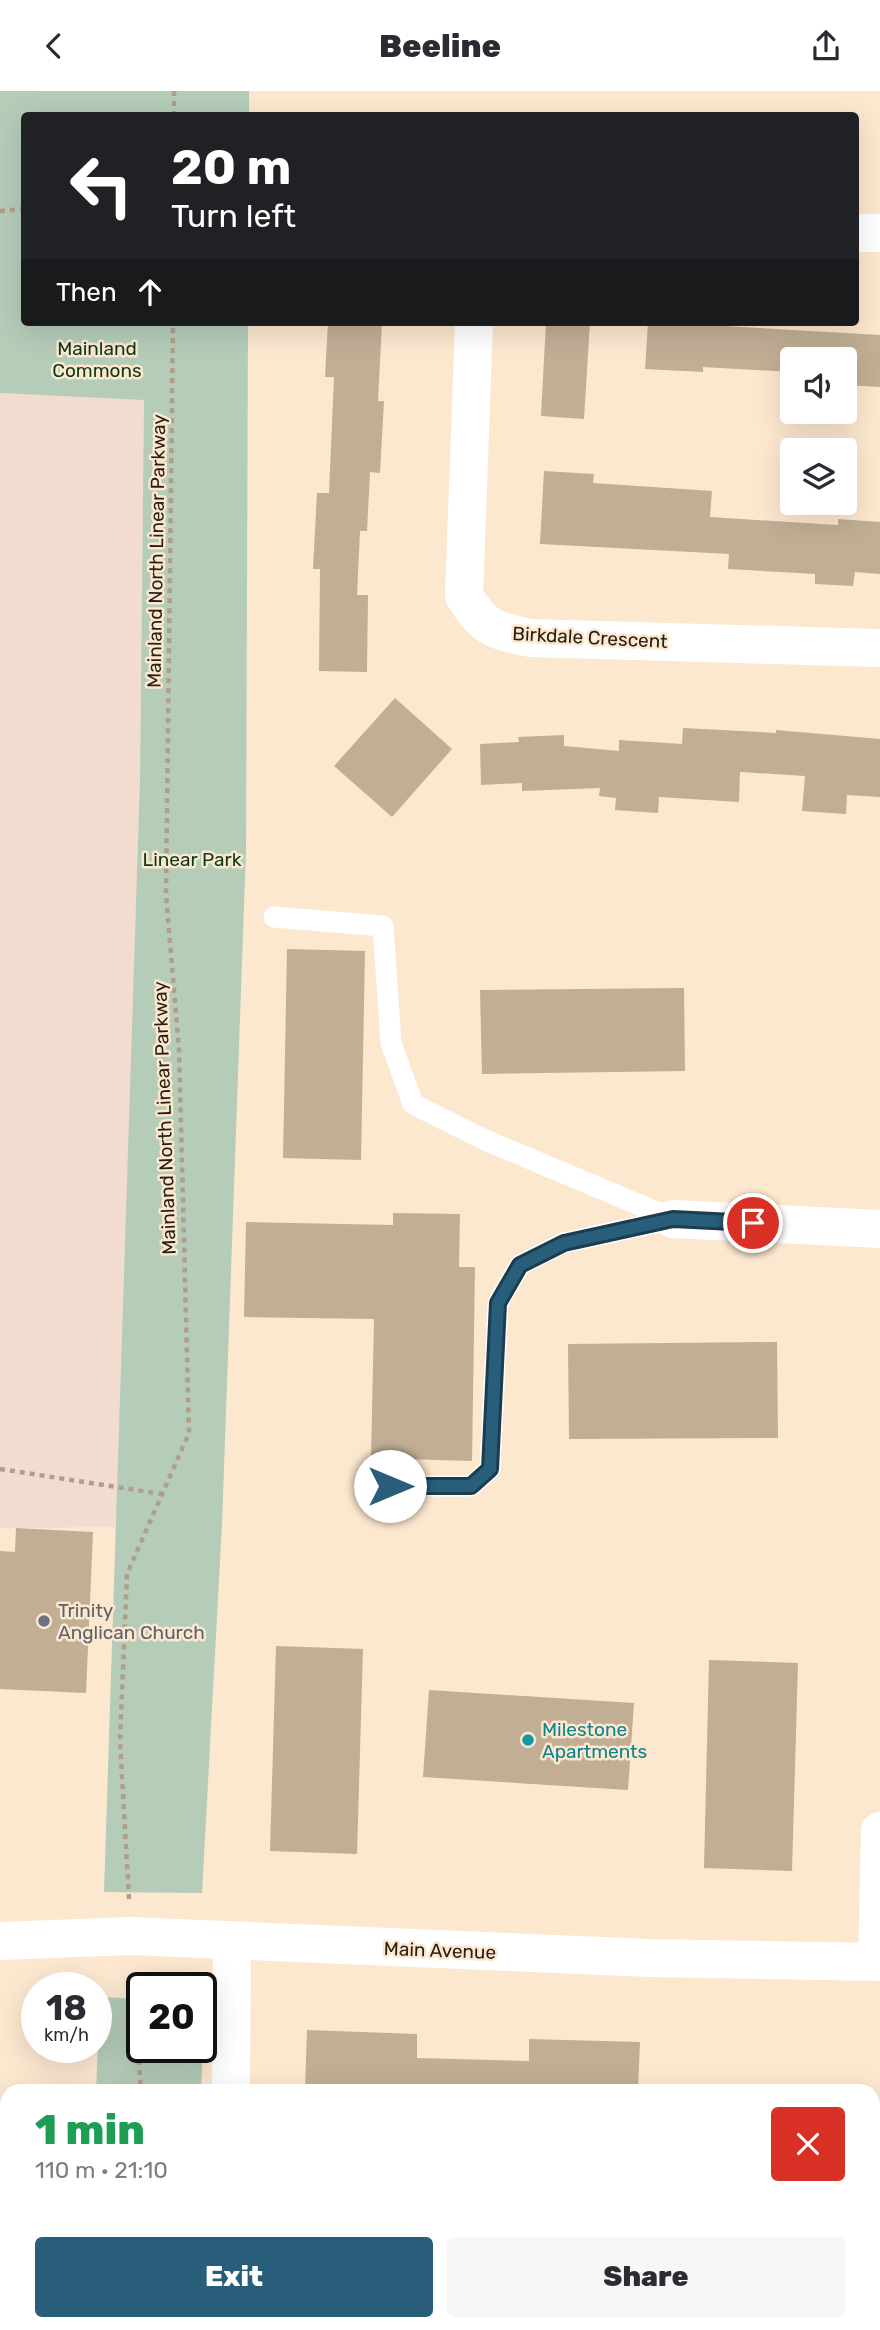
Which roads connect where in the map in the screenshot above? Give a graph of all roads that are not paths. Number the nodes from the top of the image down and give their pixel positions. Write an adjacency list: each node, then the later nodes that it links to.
1 (859, 233): 2 (street)
2 (880, 233)
3 (474, 326): 4 (street, Birkdale Crescent)
4 (880, 649)
5 (274, 918): 6 (lane)
6 (673, 1219): 7 (street); 8 (lane)
7 (880, 1229)
8 (390, 1486)
9 (880, 1831): 12 (street)
10 (0, 1941): 11 (street, Main Avenue)
11 (232, 1941): 12 (street, Main Avenue); 13 (street)
12 (878, 1962)
13 (231, 2084)

